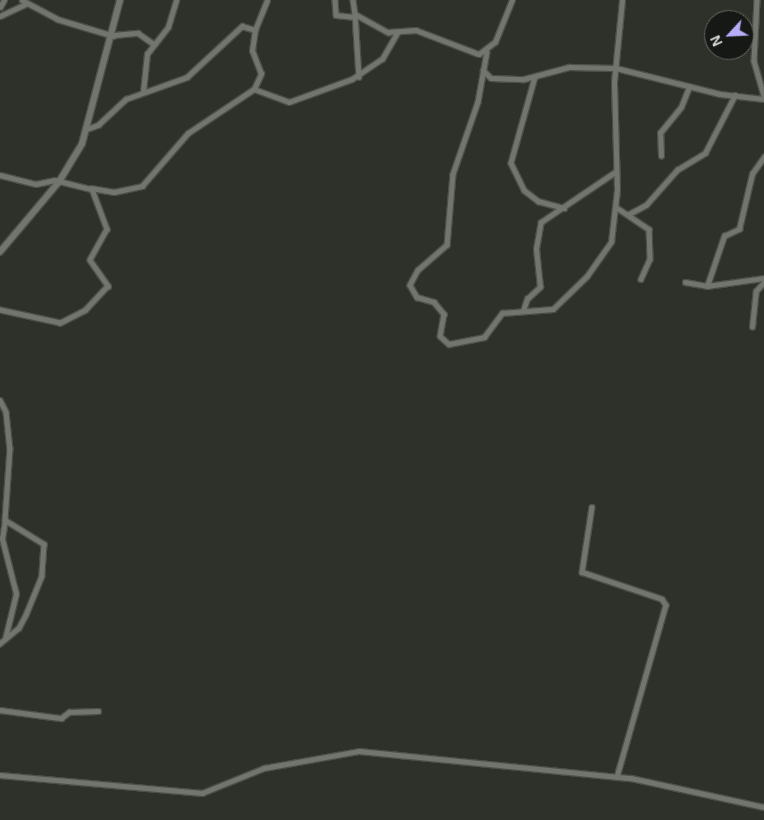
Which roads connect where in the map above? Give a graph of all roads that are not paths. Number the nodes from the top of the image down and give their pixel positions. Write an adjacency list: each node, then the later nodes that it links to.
1 (4, 0): 11 (street)
2 (120, 0): 16 (street)
3 (176, 0): 17 (street)
4 (268, 0): 14 (street)
5 (336, 0): 12 (street)
6 (353, 0): 12 (street)
7 (512, 0): 18 (street)
8 (622, 0): 19 (street)
9 (757, 0): 27 (street)
10 (24, 2): 13 (street); 16 (street)
11 (0, 7)
12 (354, 15): 15 (street); 21 (street)
13 (0, 16)
14 (255, 30): 24 (street); 25 (street)
15 (397, 33): 18 (street); 21 (street)
16 (114, 35): 17 (street); 28 (street)
17 (154, 44): 25 (street)
18 (487, 52): 20 (street)
19 (616, 68): 22 (street); 23 (street); 31 (street)
20 (483, 70): 22 (street); 44 (street)
21 (359, 77): 24 (street)
22 (534, 77): 36 (street)
23 (689, 87): 26 (street); 29 (street)
24 (254, 90): 34 (street)
25 (143, 92): 28 (street)
26 (735, 96): 27 (street); 37 (street)
27 (764, 98)
28 (87, 129): 33 (street)
29 (661, 156)
30 (764, 157): 42 (street)
31 (615, 172): 35 (street); 36 (street)
32 (0, 175): 33 (street)
33 (59, 182): 34 (street); 38 (street)
34 (88, 187): 43 (street)
35 (616, 206): 37 (street); 44 (street)
36 (564, 208): 44 (street)
37 (629, 214): 39 (street)
38 (0, 252)
39 (641, 279)
40 (764, 280): 42 (street); 45 (street)
41 (685, 282): 42 (street)
42 (706, 286)
43 (0, 310)
44 (524, 311)
45 (752, 327)
46 (0, 400): 48 (street)
47 (592, 508): 54 (street)
48 (5, 520): 49 (street); 49 (street)
49 (5, 641): 50 (street)
50 (0, 644)
51 (0, 710): 52 (street)
52 (98, 712)
53 (0, 775): 54 (street)
54 (617, 777): 55 (street)
55 (764, 807)

